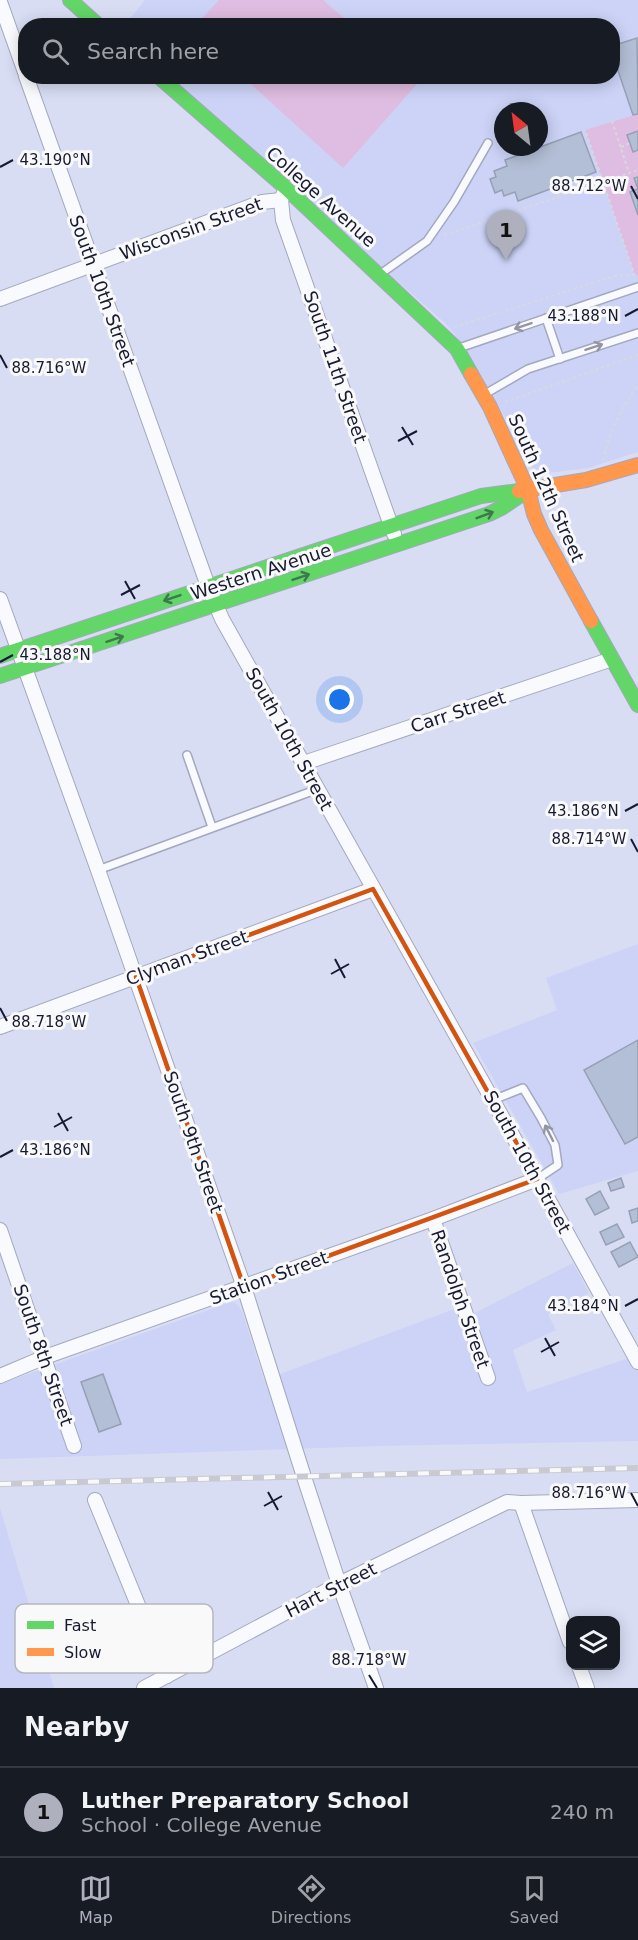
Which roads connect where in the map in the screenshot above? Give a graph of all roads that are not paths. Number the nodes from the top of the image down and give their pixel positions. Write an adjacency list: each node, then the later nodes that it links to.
1 (70, 0): 3 (street)
2 (0, 2): 4 (street, South 10th Street)
3 (90, 18)
4 (18, 53)
5 (29, 84): 9 (street, South 10th Street)
6 (166, 84): 8 (street, College Avenue)
7 (488, 143): 10 (lane)
8 (283, 194): 9 (street, Wisconsin Street); 10 (street, College Avenue); 20 (street, South 11th Street)
9 (93, 265): 12 (street, Wisconsin Street); 22 (street, South 10th Street)
10 (379, 275): 15 (street, College Avenue)
11 (638, 287): 13 (lane)
12 (0, 298)
13 (546, 318): 15 (lane, one-way to 15); 16 (lane)
14 (638, 333): 16 (lane, one-way to 14)
15 (457, 349): 17 (street, South 12th Street)
16 (560, 359): 17 (lane)
17 (487, 401): 19 (street, South 12th Street)
18 (638, 465): 19 (street, Western Avenue)
19 (528, 490): 20 (street, Western Avenue); 21 (street, Western Avenue, one-way to 19); 27 (street, South 12th Street)
20 (390, 525): 21 (street, South 11th Street); 22 (street, Western Avenue)
21 (397, 545): 24 (street, Western Avenue, one-way to 21)
22 (208, 586): 24 (street, South 10th Street); 25 (street, Western Avenue, one-way to 25)
23 (0, 599): 25 (street, South 9th Street)
24 (216, 606): 28 (street, Western Avenue, one-way to 24); 32 (street, South 10th Street)
25 (18, 650): 26 (street, Western Avenue); 28 (street, South 9th Street)
26 (0, 656)
27 (612, 659): 30 (street, South 12th Street); 32 (street, Carr Street)
28 (25, 668): 29 (street, Western Avenue); 35 (street, South 9th Street)
29 (0, 676)
30 (638, 705)
31 (187, 755): 34 (lane)
32 (304, 763): 33 (street, South 10th Street)
33 (318, 789): 34 (lane); 36 (street, South 10th Street)
34 (212, 827): 35 (lane)
35 (98, 870): 37 (street, South 9th Street)
36 (373, 889): 37 (street, Clyman Street); 39 (street, South 10th Street)
37 (136, 977): 38 (street, Clyman Street); 43 (street, South 9th Street)
38 (0, 1027)
39 (493, 1100): 40 (street, South 10th Street); 40 (lane, one-way to 39)
40 (537, 1179): 41 (street, Station Street); 45 (street, South 10th Street)
41 (433, 1219): 43 (street, Station Street); 47 (street, Randolph Street)
42 (0, 1230): 44 (street, South 8th Street)
43 (244, 1287): 44 (street, Station Street); 52 (street, South 9th Street)
44 (45, 1357): 46 (street, Station Street); 48 (street, South 8th Street)
45 (638, 1362)
46 (0, 1376)
47 (488, 1378)
48 (74, 1446)
49 (95, 1500): 53 (street)
50 (638, 1500): 51 (street, Hart Street)
51 (521, 1503): 52 (street, Hart Street); 54 (street)
52 (339, 1584): 55 (street, Hart Street); 60 (street, South 9th Street)
53 (133, 1604)
54 (566, 1631)
55 (213, 1654)
56 (581, 1670): 61 (street)
57 (178, 1673): 58 (street, Hart Street)
58 (162, 1682): 59 (street, Hart Street)
59 (144, 1688)
60 (376, 1688)
61 (587, 1688)

